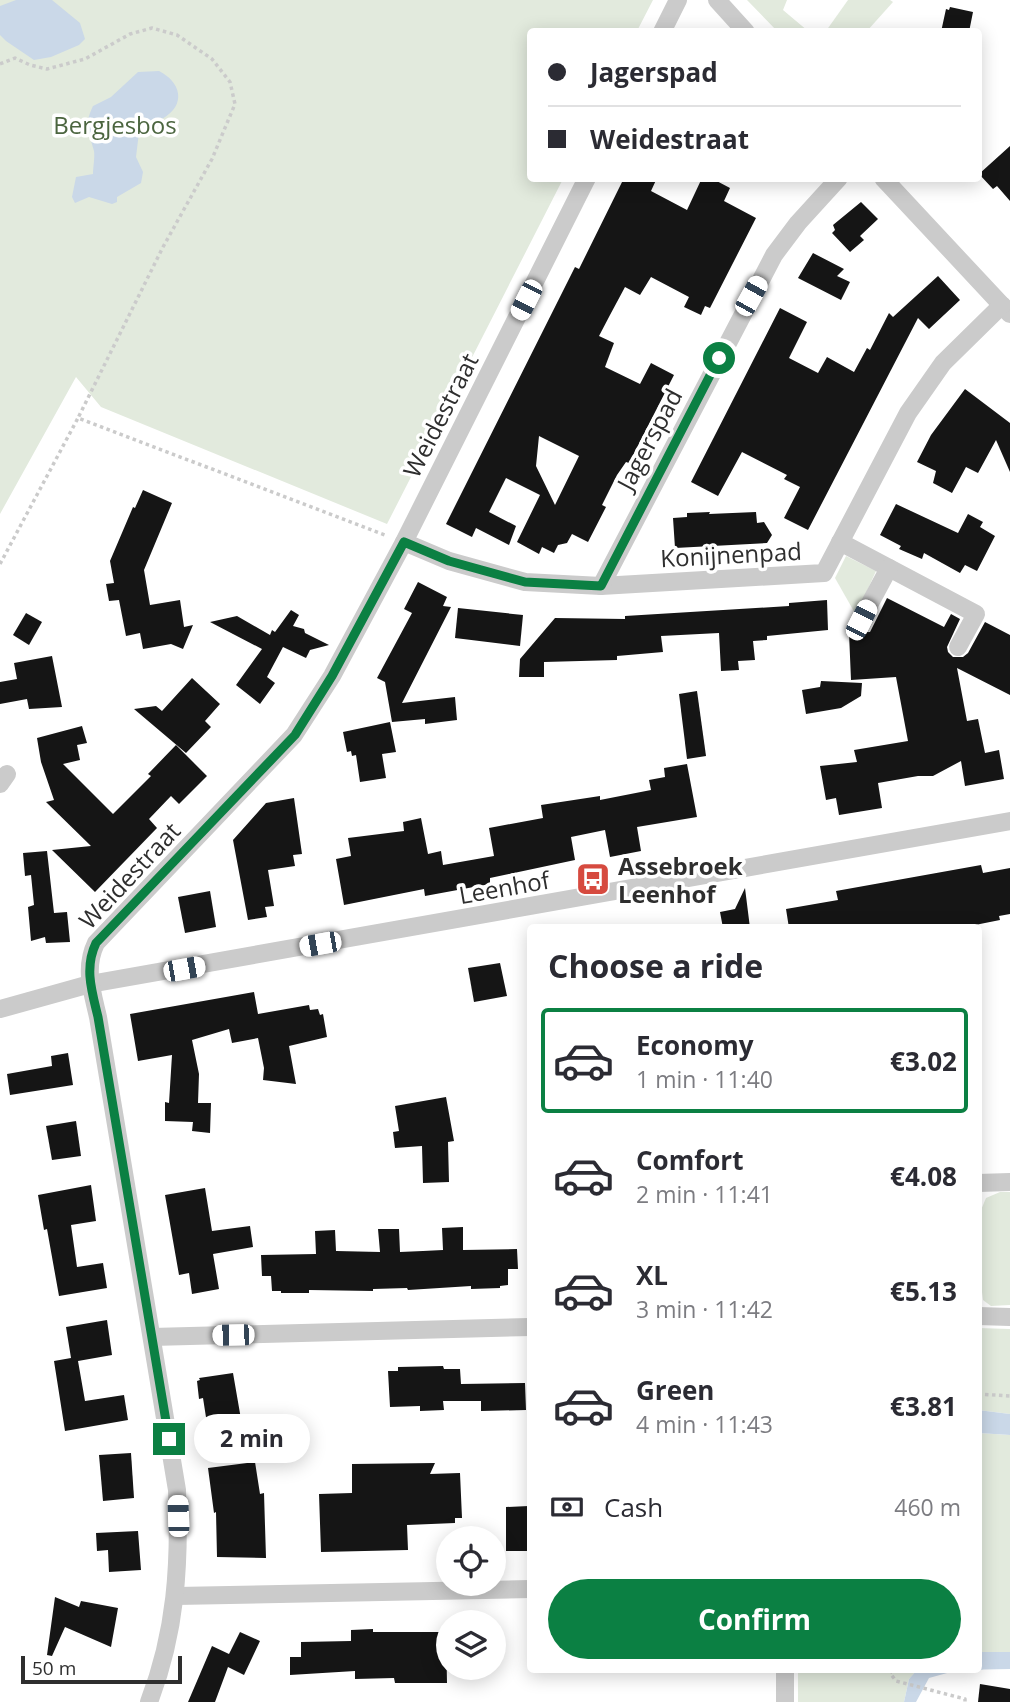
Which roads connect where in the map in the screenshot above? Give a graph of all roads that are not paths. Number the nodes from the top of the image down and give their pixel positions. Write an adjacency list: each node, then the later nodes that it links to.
1 (678, 0): 3 (street)
2 (717, 0): 4 (street)
3 (664, 28)
4 (742, 28)
5 (585, 182): 9 (street, Weidestraat)
6 (835, 182): 12 (street, Jagerspad)
7 (887, 182): 8 (street)
8 (1006, 309): 10 (street, Konijnenpad)
9 (404, 542): 12 (street, Konijnenpad); 16 (street, Weidestraat)
10 (840, 542): 11 (street); 12 (street, Konijnenpad)
11 (888, 568): 13 (street); 14 (street)
12 (601, 586)
13 (861, 620)
14 (958, 647)
15 (1010, 821): 16 (street, Leenhof)
16 (90, 984): 17 (street, Leenhof); 23 (street, Weidestraat)
17 (0, 1009)
18 (1010, 1182): 19 (street)
19 (982, 1183)
20 (982, 1316): 21 (street)
21 (1010, 1317)
22 (527, 1327): 23 (street)
23 (152, 1336): 25 (street, Weidestraat)
24 (527, 1589): 25 (street)
25 (176, 1596): 27 (street, Weidestraat)
26 (785, 1673): 28 (street)
27 (149, 1702)
28 (785, 1702)

